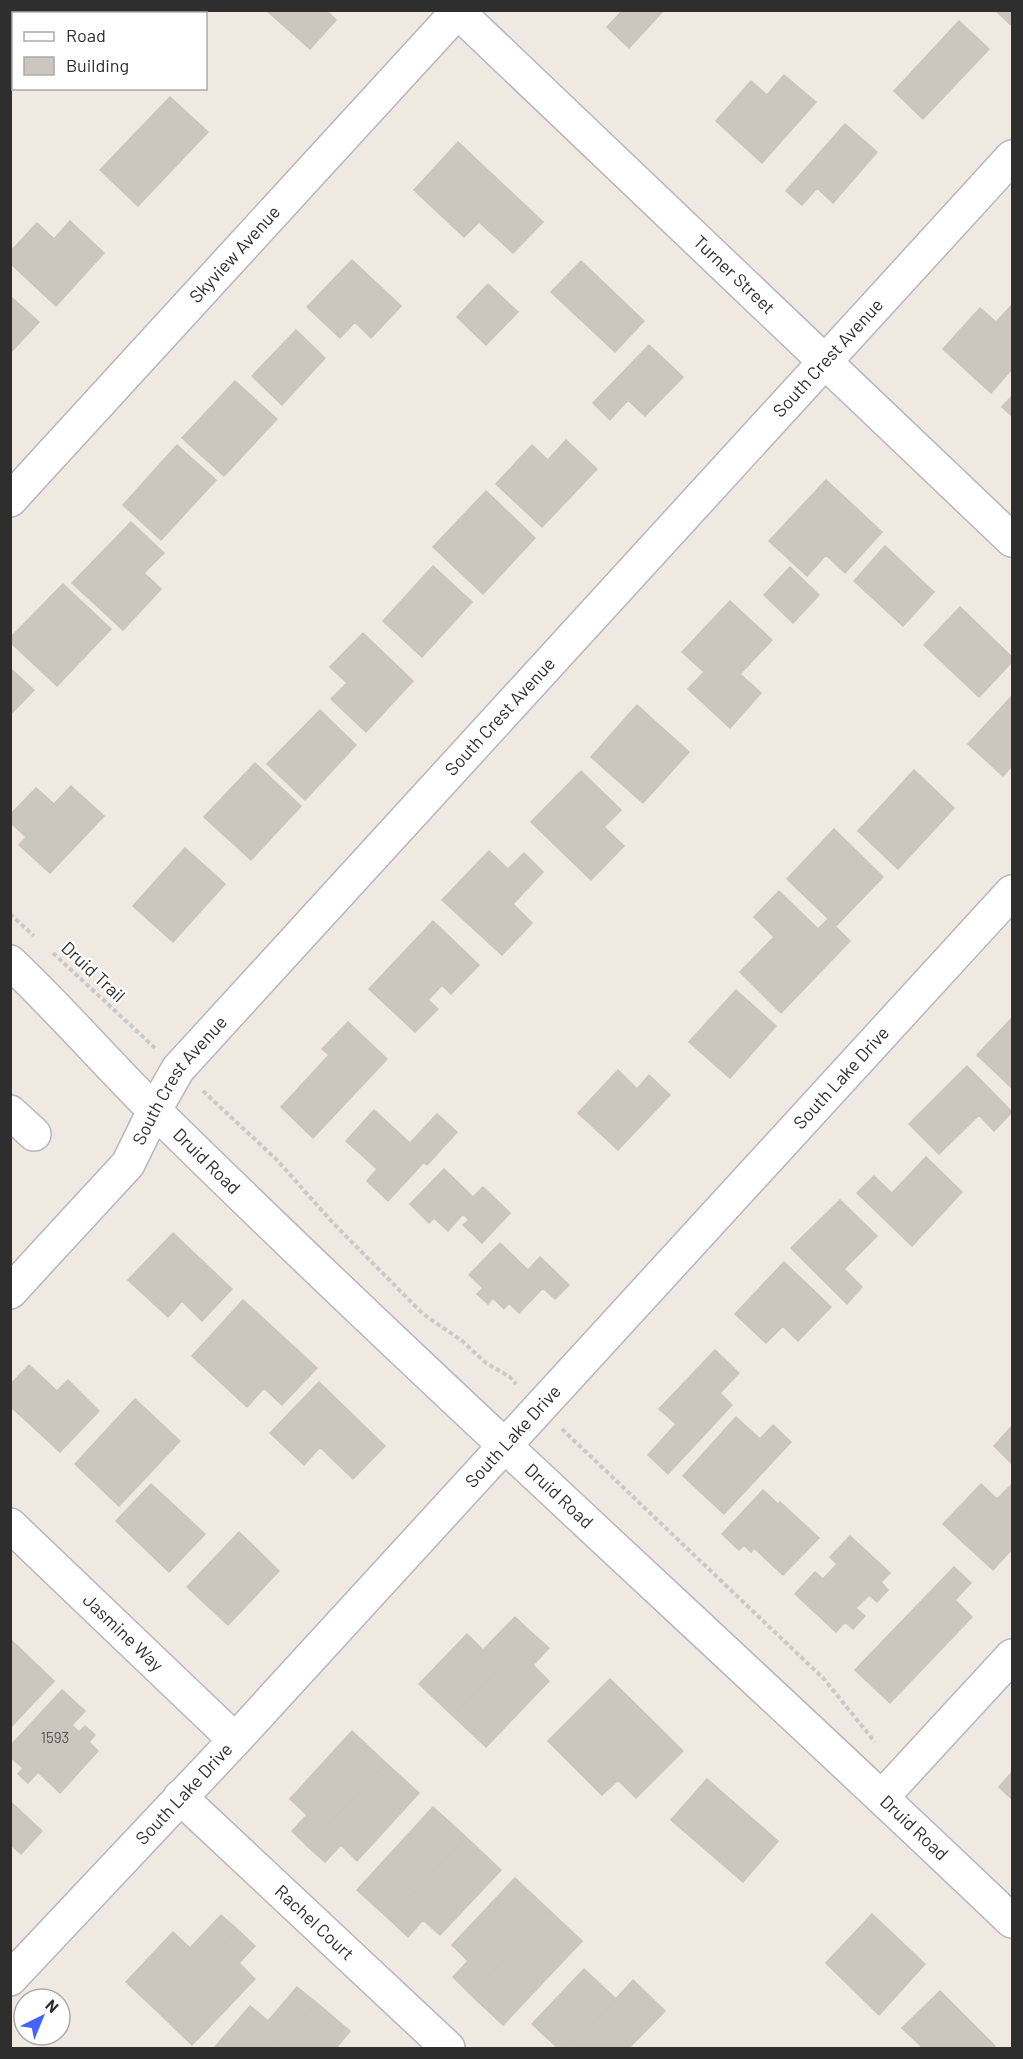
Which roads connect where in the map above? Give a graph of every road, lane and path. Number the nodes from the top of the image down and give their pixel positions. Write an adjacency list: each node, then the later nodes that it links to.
1 (458, 11): 3 (street, Turner Street); 4 (street, Skyview Avenue)
2 (1012, 157): 3 (street, South Crest Avenue)
3 (826, 362): 5 (street, Turner Street); 12 (street, South Crest Avenue)
4 (10, 500)
5 (1012, 540)
6 (1012, 892): 14 (street, South Lake Drive)
7 (10, 914): 8 (path, Druid Trail)
8 (36, 938)
9 (45, 946): 11 (path, Druid Trail)
10 (10, 962): 12 (street, Druid Road)
11 (157, 1050)
12 (154, 1111): 13 (street, South Crest Avenue); 14 (street, Druid Road)
13 (10, 1292)
14 (505, 1446): 17 (street, South Lake Drive); 19 (street, Druid Road)
15 (10, 1525): 17 (street, Jasmine Way)
16 (1012, 1656): 19 (street)
17 (235, 1740): 18 (street, South Lake Drive)
18 (180, 1797): 21 (street, South Lake Drive); 22 (street, Rachel Court)
19 (882, 1797): 20 (street, Druid Road)
20 (1012, 1921)
21 (10, 1978)
22 (448, 2049)

